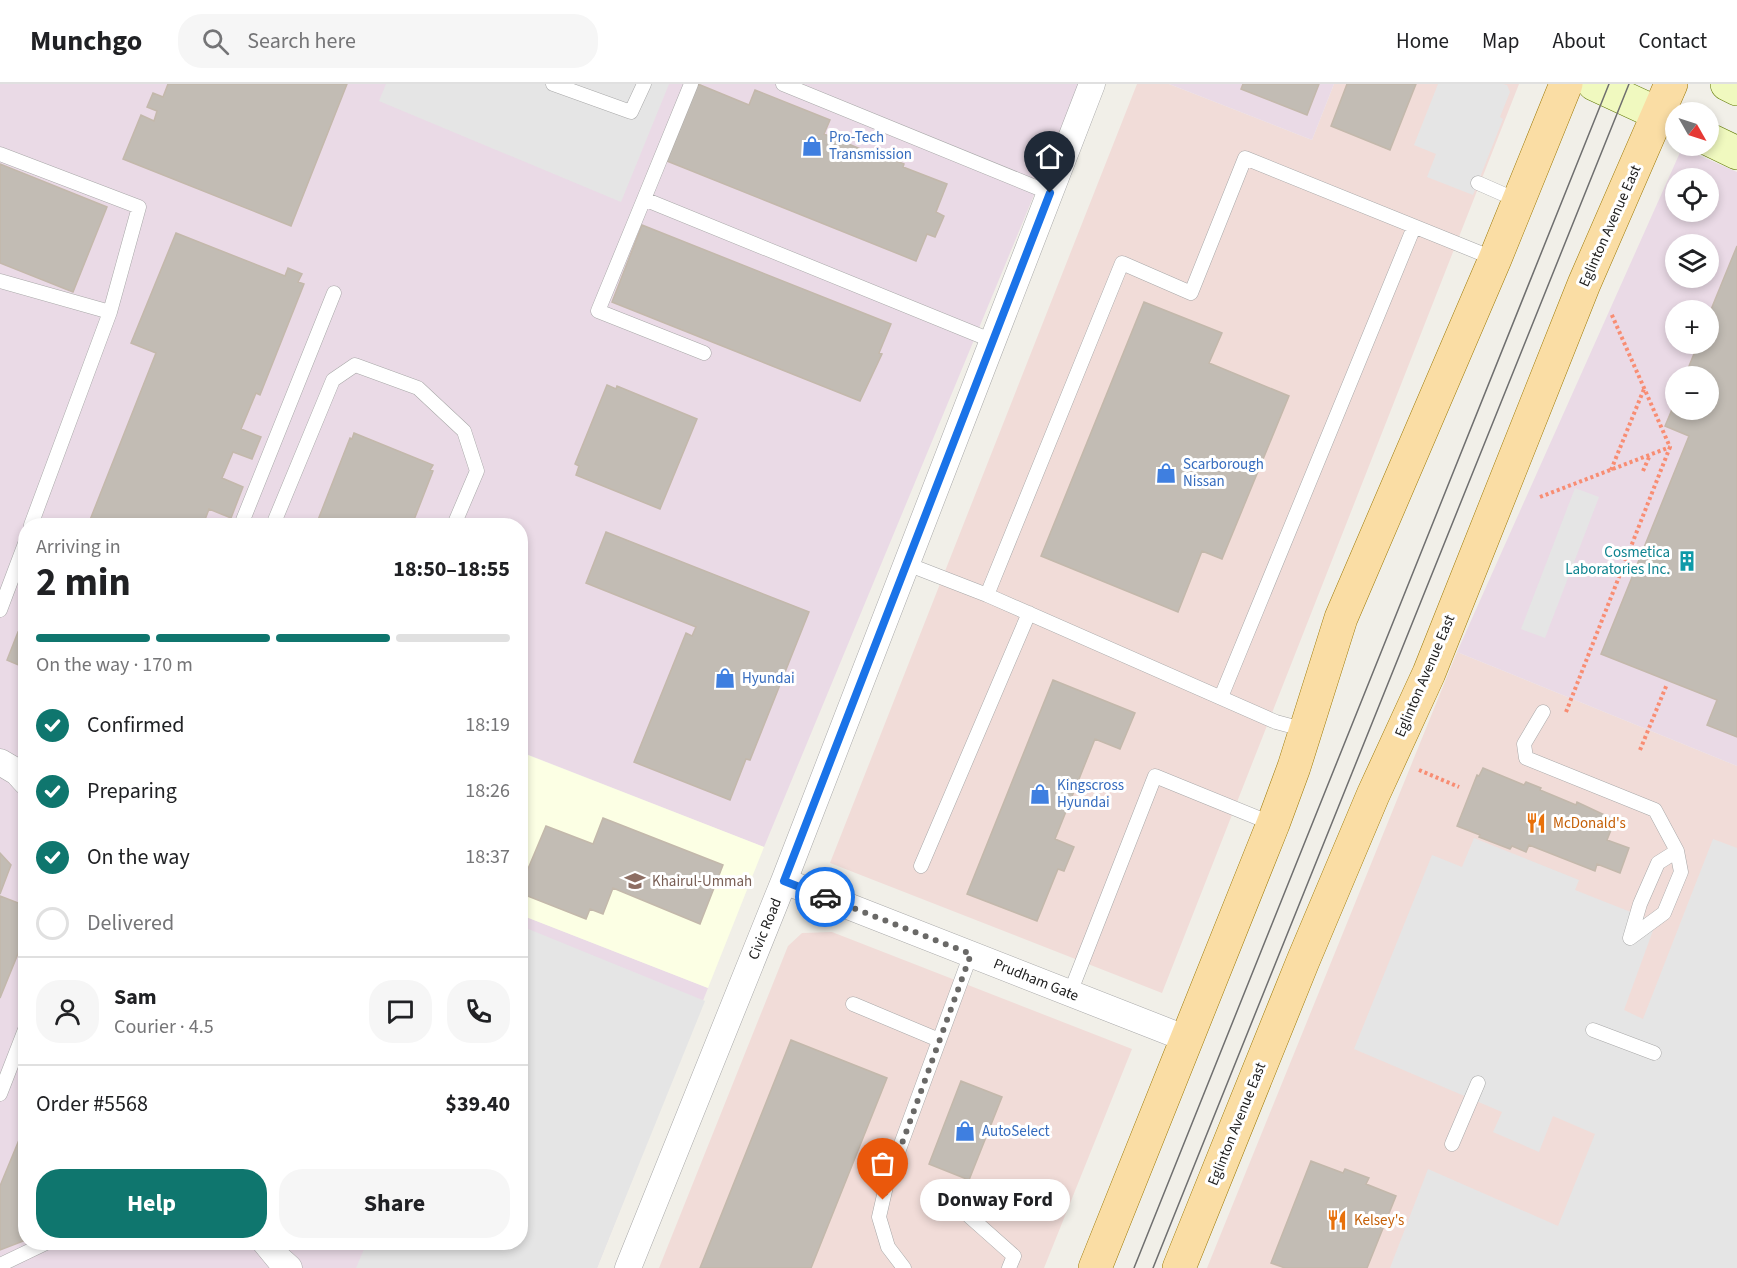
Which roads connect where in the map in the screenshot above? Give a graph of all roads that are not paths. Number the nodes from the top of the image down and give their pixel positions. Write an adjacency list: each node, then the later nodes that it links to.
1 (553, 84): 2 (lane)
2 (644, 84)
3 (691, 84): 19 (lane)
4 (783, 84): 18 (lane)
5 (1092, 84): 18 (street, Civic Road)
6 (1566, 84): 20 (main road)
7 (1594, 84): 12 (main road)
8 (1671, 84): 11 (main road, Eglinton Avenue East)
9 (1727, 84): 10 (main road)
10 (1737, 89)
11 (1669, 102)
12 (1665, 117)
13 (1665, 122): 66 (main road, Eglinton Avenue East)
14 (1719, 144): 15 (main road)
15 (1737, 153)
16 (0, 154): 25 (lane)
17 (1478, 183): 20 (lane)
18 (1050, 193): 26 (street, Civic Road)
19 (644, 199): 26 (lane); 27 (lane)
20 (1519, 201): 22 (main road)
21 (1414, 226): 22 (lane); 34 (lane); 37 (lane)
22 (1495, 259): 39 (main road)
23 (0, 281): 25 (lane)
24 (334, 293): 29 (lane)
25 (110, 312): 28 (lane)
26 (993, 341): 33 (street, Civic Road)
27 (704, 353)
28 (34, 518)
29 (244, 518)
30 (276, 518): 31 (lane)
31 (457, 518)
32 (18, 562): 35 (lane)
33 (907, 564): 34 (lane); 45 (street, Civic Road)
34 (987, 595): 36 (lane)
35 (0, 610)
36 (1029, 613): 37 (lane); 44 (lane)
37 (1221, 698): 39 (lane)
38 (1543, 712): 43 (lane)
39 (1306, 730): 42 (main road)
40 (0, 762): 41 (street)
41 (18, 773)
42 (1273, 824): 47 (lane); 50 (main road)
43 (1677, 851): 43 (lane)
44 (921, 866)
45 (784, 881): 46 (street, Prudham Gate); 62 (street, Civic Road)
46 (971, 954): 47 (street, Prudham Gate); 51 (lane)
47 (1070, 993): 50 (street, Prudham Gate)
48 (853, 1004): 51 (lane)
49 (1593, 1030): 53 (lane)
50 (1187, 1039): 65 (main road)
51 (939, 1040): 63 (lane)
52 (18, 1048): 55 (lane)
53 (1654, 1053)
54 (1478, 1083): 56 (lane)
55 (0, 1094)
56 (1452, 1144)
57 (960, 1208): 64 (lane)
58 (31, 1250): 60 (lane)
59 (271, 1250): 61 (street)
60 (0, 1265)
61 (289, 1268)
62 (628, 1268)
63 (904, 1268)
64 (1009, 1268)
65 (1095, 1268)
66 (1179, 1268)

